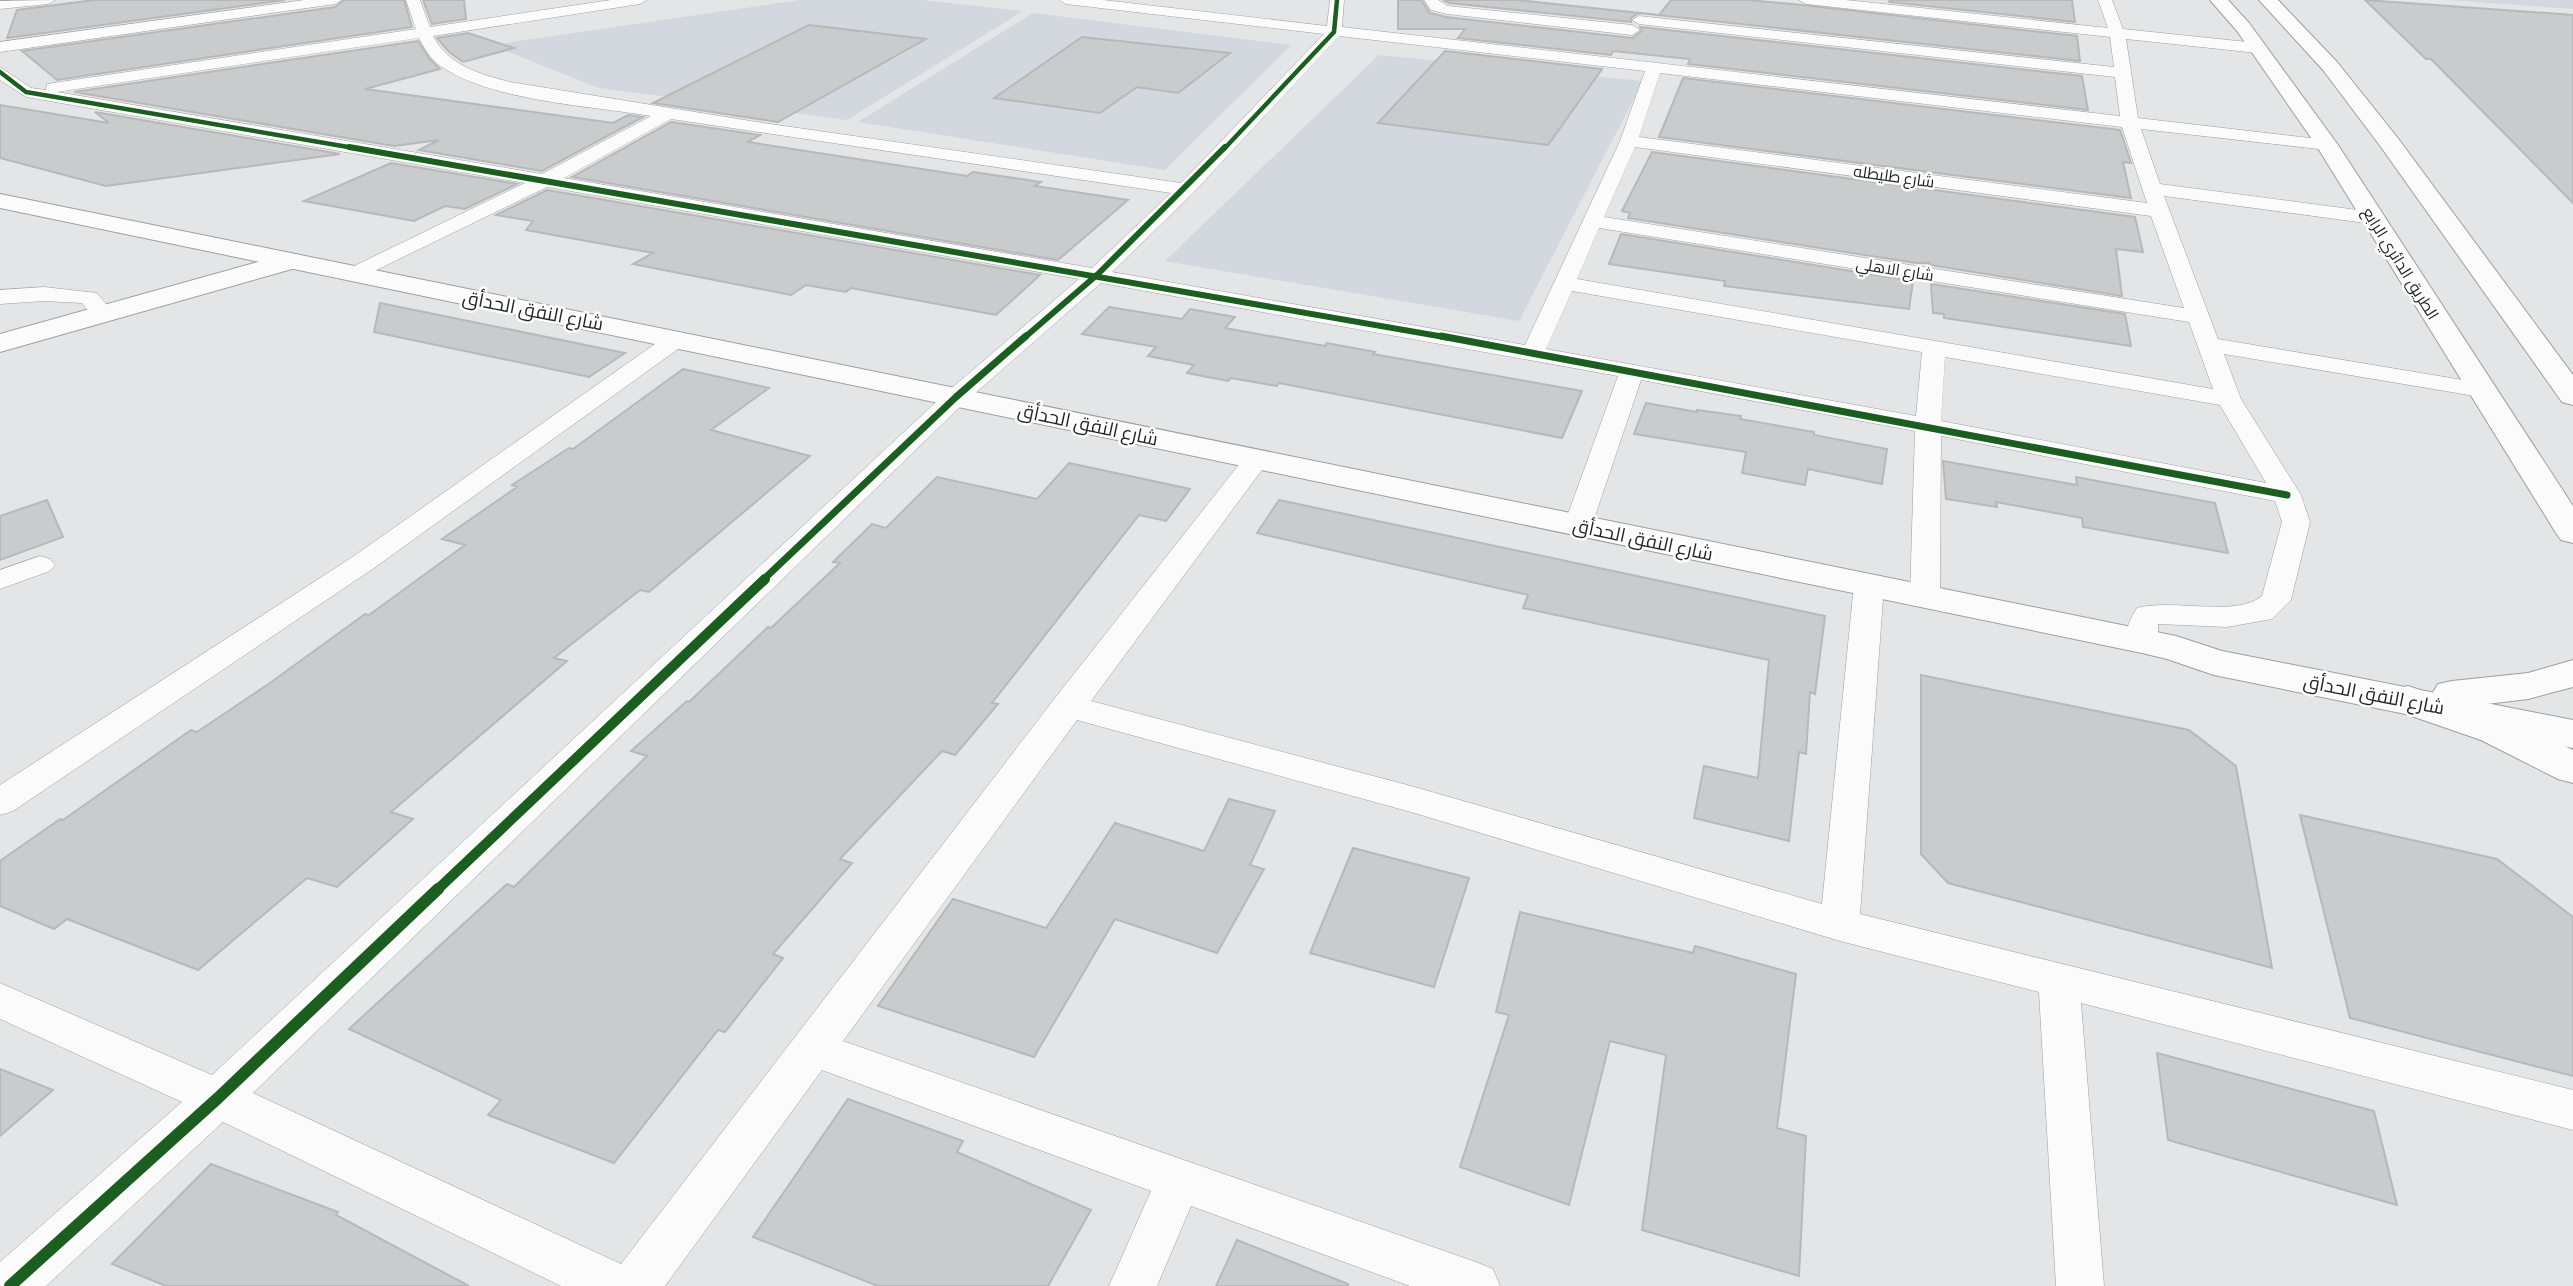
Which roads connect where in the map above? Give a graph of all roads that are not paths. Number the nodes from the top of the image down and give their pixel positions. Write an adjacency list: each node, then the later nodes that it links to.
1 (48, 0): 15 (street)
2 (335, 0): 21 (street)
3 (413, 0): 17 (street)
4 (640, 0): 14 (street)
5 (1066, 0): 18 (street)
6 (1337, 0): 18 (street)
7 (1432, 0): 20 (street)
8 (1650, 0): 20 (street)
9 (1806, 0): 16 (street)
10 (1984, 0): 16 (street)
11 (2105, 0): 19 (street)
12 (2219, 0): 22 (main road, الطريق الدائري الرابع)
13 (2268, 0): 52 (main road)
14 (583, 4): 17 (street)
15 (2, 5)
16 (1984, 17): 19 (street)
17 (425, 31): 26 (street); 28 (street)
18 (1334, 32): 20 (street); 33 (street)
19 (2118, 32): 22 (street); 25 (street)
20 (1626, 41): 23 (street); 25 (street)
21 (0, 47)
22 (2258, 48): 31 (main road, الطريق الدائري الرابع)
23 (1654, 68): 29 (street); 30 (street)
24 (0, 72): 26 (street)
25 (2124, 73): 29 (street)
26 (26, 92): 27 (street); 32 (street)
27 (0, 96)
28 (669, 113): 32 (street); 33 (street)
29 (2130, 122): 31 (street); 34 (street)
30 (1629, 141): 34 (street, شارع طليطله); 37 (street)
31 (2327, 145): 36 (main road, الطريق الدائري الرابع)
32 (544, 181): 39 (street); 40 (street)
33 (1186, 190): 40 (street)
34 (2155, 200): 36 (street, شارع طليطله); 44 (street)
35 (0, 201): 38 (main road, شارع النفق الحدأق)
36 (2373, 218): 51 (main road, الطريق الدائري الرابع)
37 (1592, 221): 41 (street); 44 (street, شارع الاهلي)
38 (290, 261): 39 (main road, شارع النفق الحدأق); 43 (main road)
39 (356, 274): 45 (main road, شارع النفق الحدأق)
40 (1098, 274): 49 (street); 53 (street)
41 (1565, 283): 48 (street); 49 (street)
42 (0, 297): 43 (street)
43 (103, 314): 46 (main road)
44 (2198, 317): 47 (street)
45 (677, 339): 53 (main road, شارع النفق الحدأق); 72 (street)
46 (0, 343)
47 (2208, 344): 51 (street); 54 (street)
48 (1934, 347): 54 (street); 55 (street)
49 (1533, 352): 50 (street)
50 (1632, 371): 55 (street); 58 (street)
51 (2481, 390): 59 (main road, الطريق الدائري الرابع)
52 (2573, 396)
53 (956, 397): 56 (main road, شارع النفق الحدأق); 77 (street)
54 (2229, 399): 57 (street)
55 (1928, 425): 57 (street); 63 (street)
56 (1256, 459): 58 (main road, شارع النفق الحدأق); 68 (street)
57 (2287, 495): 64 (street)
58 (1578, 525): 62 (main road, شارع النفق الحدأق)
59 (2573, 533)
60 (40, 565): 61 (street)
61 (0, 580)
62 (1869, 585): 63 (main road, شارع النفق الحدأق); 73 (street)
63 (1925, 597): 64 (main road, شارع النفق الحدأق)
64 (2159, 644): 66 (main road, شارع النفق الحدأق); 67 (main road, شارع النفق الحدأق)
65 (2573, 673): 66 (main road)
66 (2452, 694): 69 (main road, شارع النفق الحدأق)
67 (2408, 700): 70 (main road, شارع النفق الحدأق); 71 (main road)
68 (1067, 706): 73 (street); 76 (street)
69 (2573, 718)
70 (2573, 734)
71 (2573, 768)
72 (0, 802)
73 (1840, 925): 74 (street)
74 (2059, 982): 78 (street); 85 (street)
75 (0, 1000): 77 (street)
76 (815, 1049): 79 (street); 82 (street)
77 (218, 1098): 80 (street); 81 (street)
78 (2573, 1110)
79 (1180, 1178): 83 (street); 84 (street)
80 (10, 1286)
81 (614, 1286)
82 (635, 1286)
83 (1133, 1286)
84 (1476, 1286)
85 (2080, 1286)

